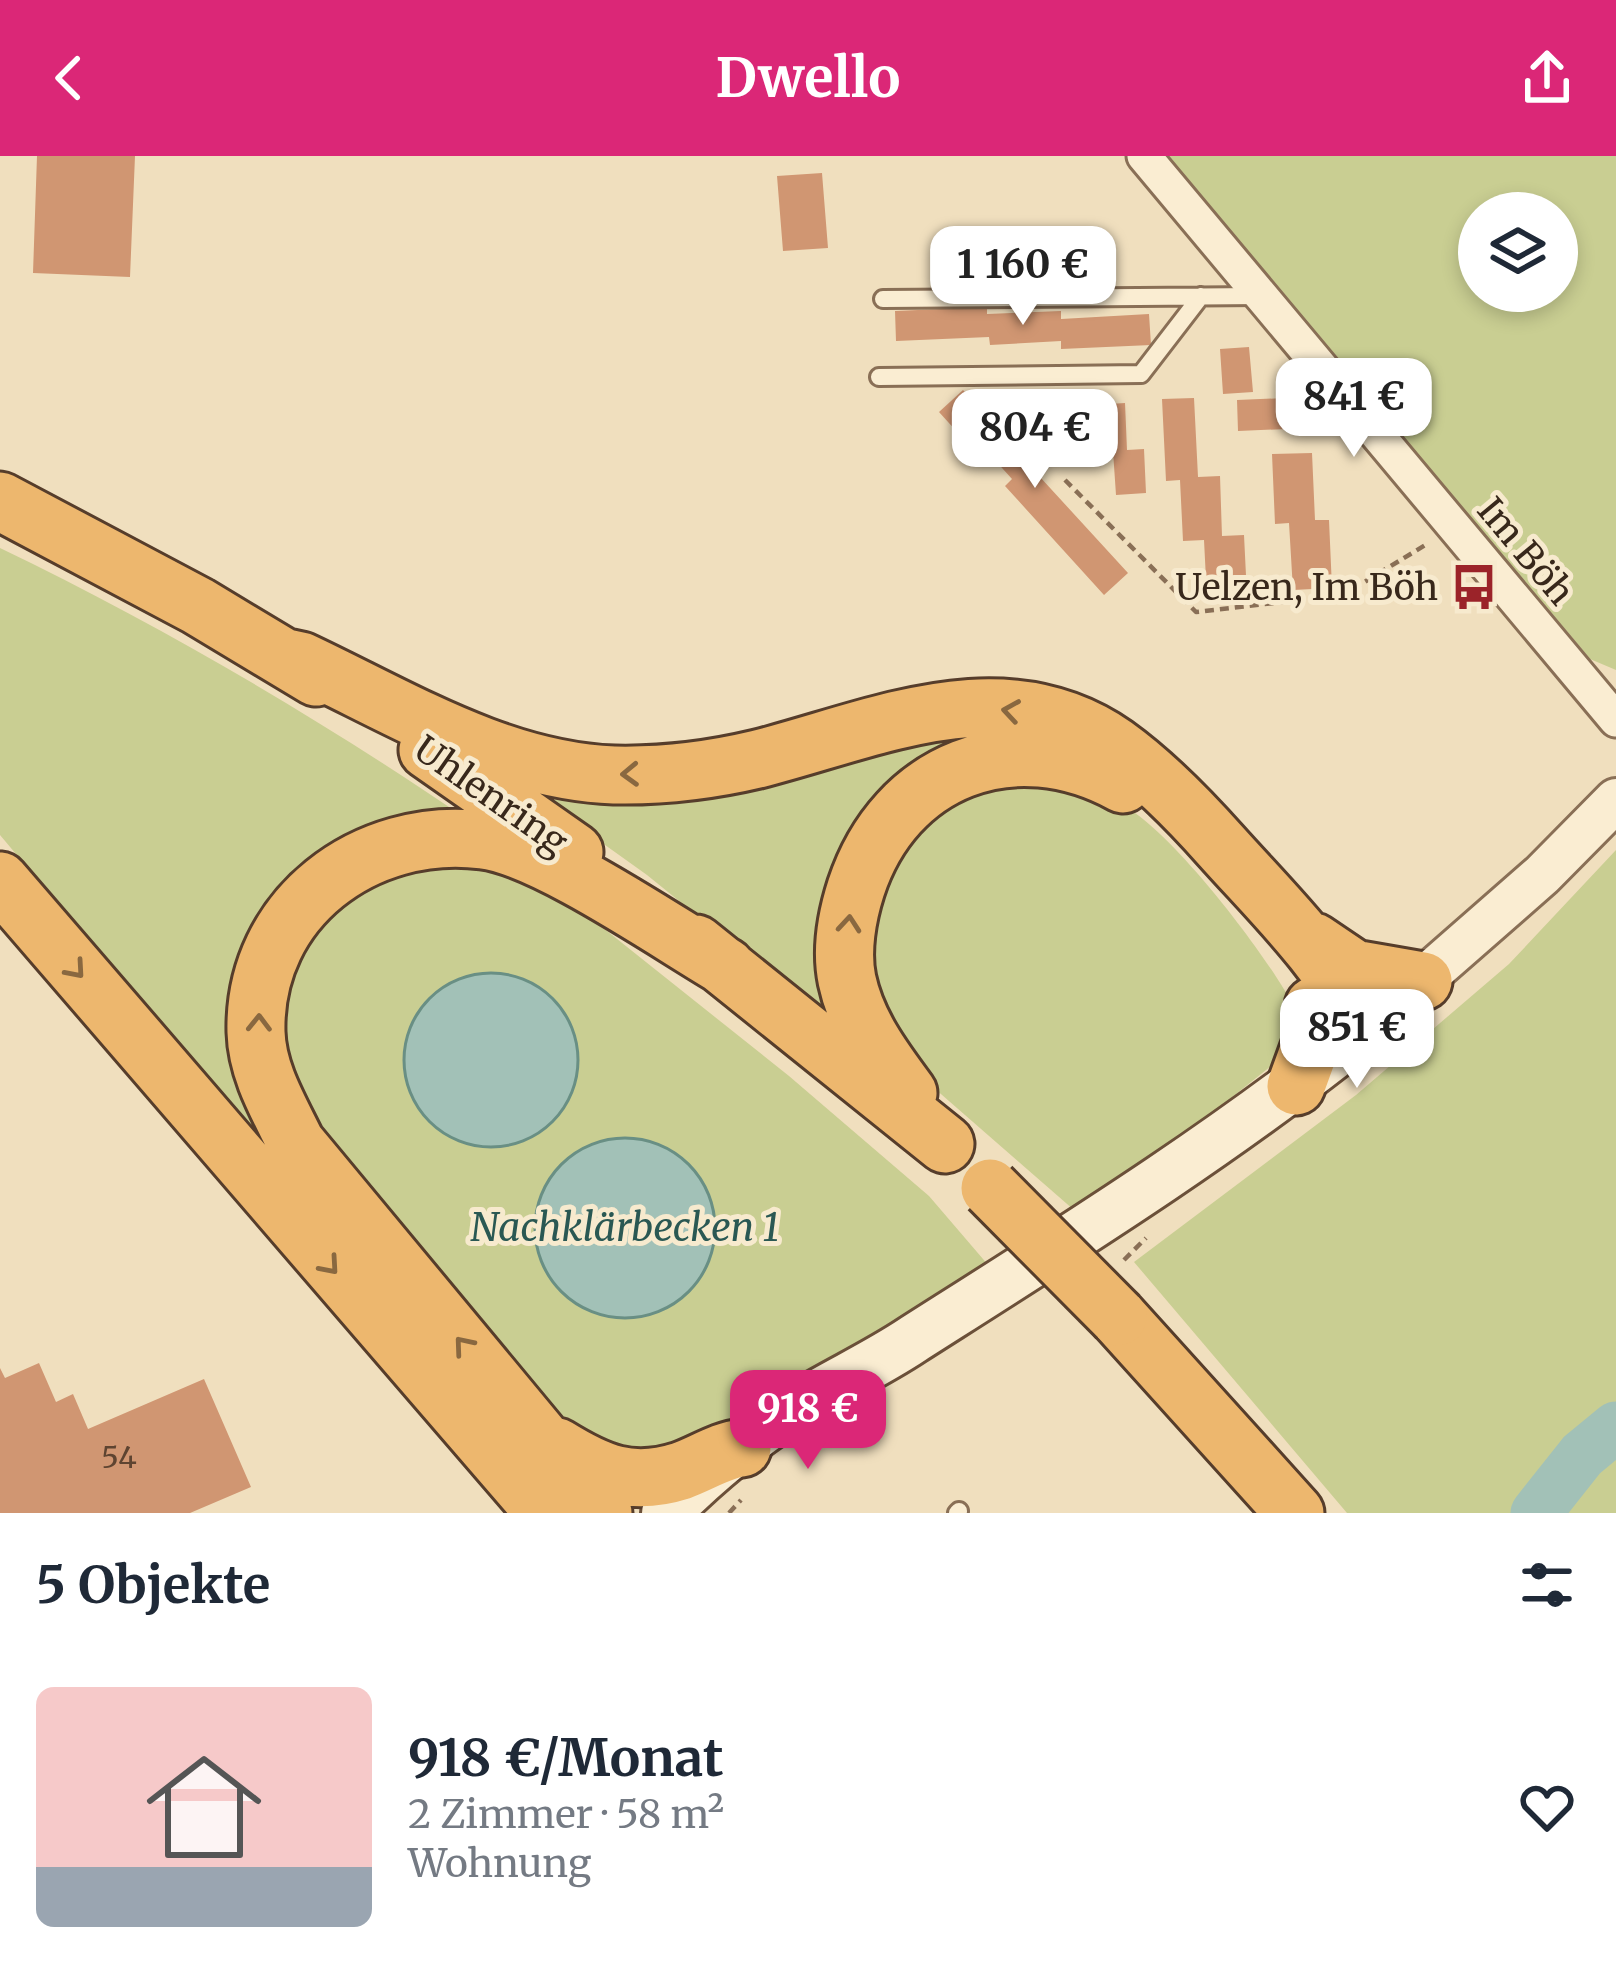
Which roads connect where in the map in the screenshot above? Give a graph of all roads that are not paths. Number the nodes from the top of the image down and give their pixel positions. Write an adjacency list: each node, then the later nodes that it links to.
1 (1144, 156): 3 (street, Im Böh)
2 (1201, 296): 3 (lane); 4 (lane); 5 (lane)
3 (1261, 296): 8 (street, Im Böh)
4 (883, 298)
5 (879, 377)
6 (0, 501): 7 (highway, Uhlenring)
7 (287, 658): 11 (highway, one-way to 7); 12 (highway, Uhlenring)
8 (1616, 720)
9 (1616, 800): 13 (street)
10 (0, 881): 21 (highway, one-way to 21)
11 (1296, 930): 13 (highway); 15 (highway)
12 (726, 967): 17 (highway, Uhlenring); 19 (highway, one-way to 12)
13 (1423, 981): 15 (street)
14 (1313, 1006): 15 (highway); 16 (highway); 17 (highway, one-way to 14)
15 (1365, 1030): 16 (main road)
16 (1296, 1086): 18 (main road)
17 (944, 1144): 25 (highway, bridge)
18 (865, 1371): 20 (main road); 24 (main road)
19 (538, 1436): 20 (highway); 22 (highway)
20 (742, 1448): 23 (main road)
21 (536, 1508)
22 (603, 1513)
23 (666, 1513)
24 (698, 1513)
25 (1295, 1513)

